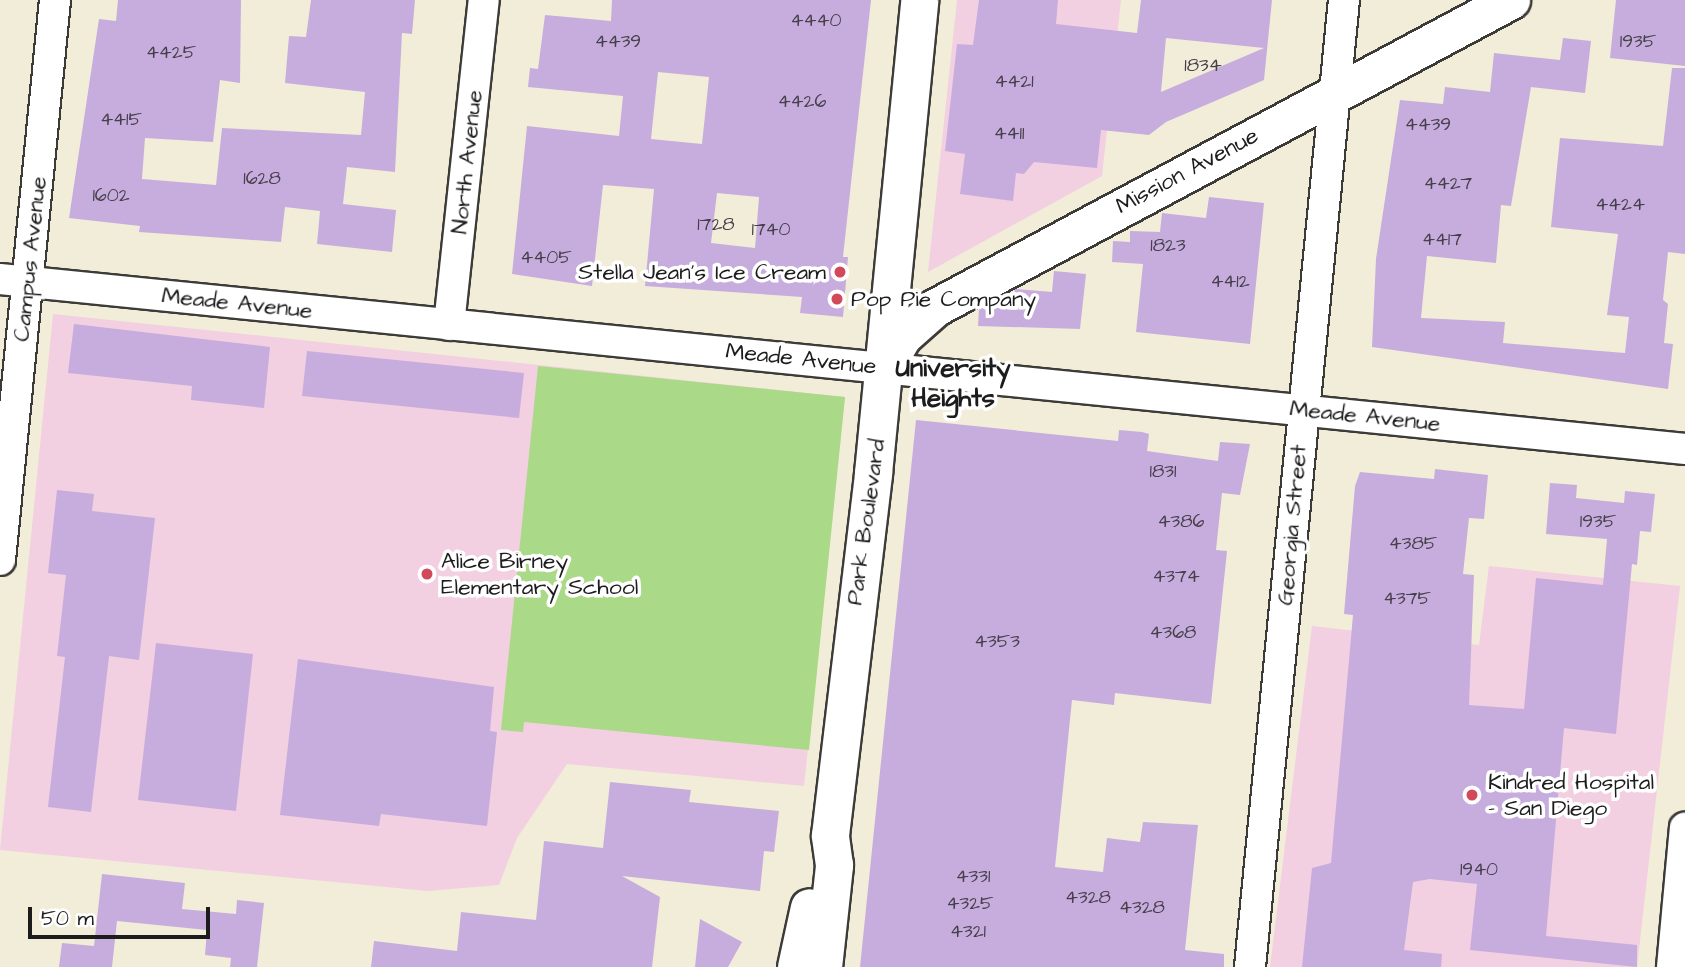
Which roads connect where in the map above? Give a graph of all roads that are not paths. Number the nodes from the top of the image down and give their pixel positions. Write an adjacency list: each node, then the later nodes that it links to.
1 (55, 0): 7 (street, Campus Avenue)
2 (484, 0): 8 (street, North Avenue)
3 (919, 0): 9 (main road, Park Boulevard)
4 (1344, 0): 6 (street, Georgia Street)
5 (1511, 0): 6 (main road, Mission Avenue)
6 (1334, 93): 9 (main road, Mission Avenue); 10 (street, Georgia Street)
7 (14, 281): 8 (street, Meade Avenue); 12 (street, Campus Avenue)
8 (450, 325): 9 (street, Meade Avenue)
9 (884, 368): 10 (street, Meade Avenue); 14 (main road, Park Boulevard)
10 (1303, 410): 11 (street, Meade Avenue); 18 (street, Georgia Street)
11 (1685, 449)
12 (0, 560)
13 (1685, 828): 19 (street)
14 (830, 835): 15 (main road, Park Boulevard); 17 (main road, Park Boulevard)
15 (800, 952): 16 (main road)
16 (781, 967)
17 (823, 967)
18 (1250, 967)
19 (1672, 967)

